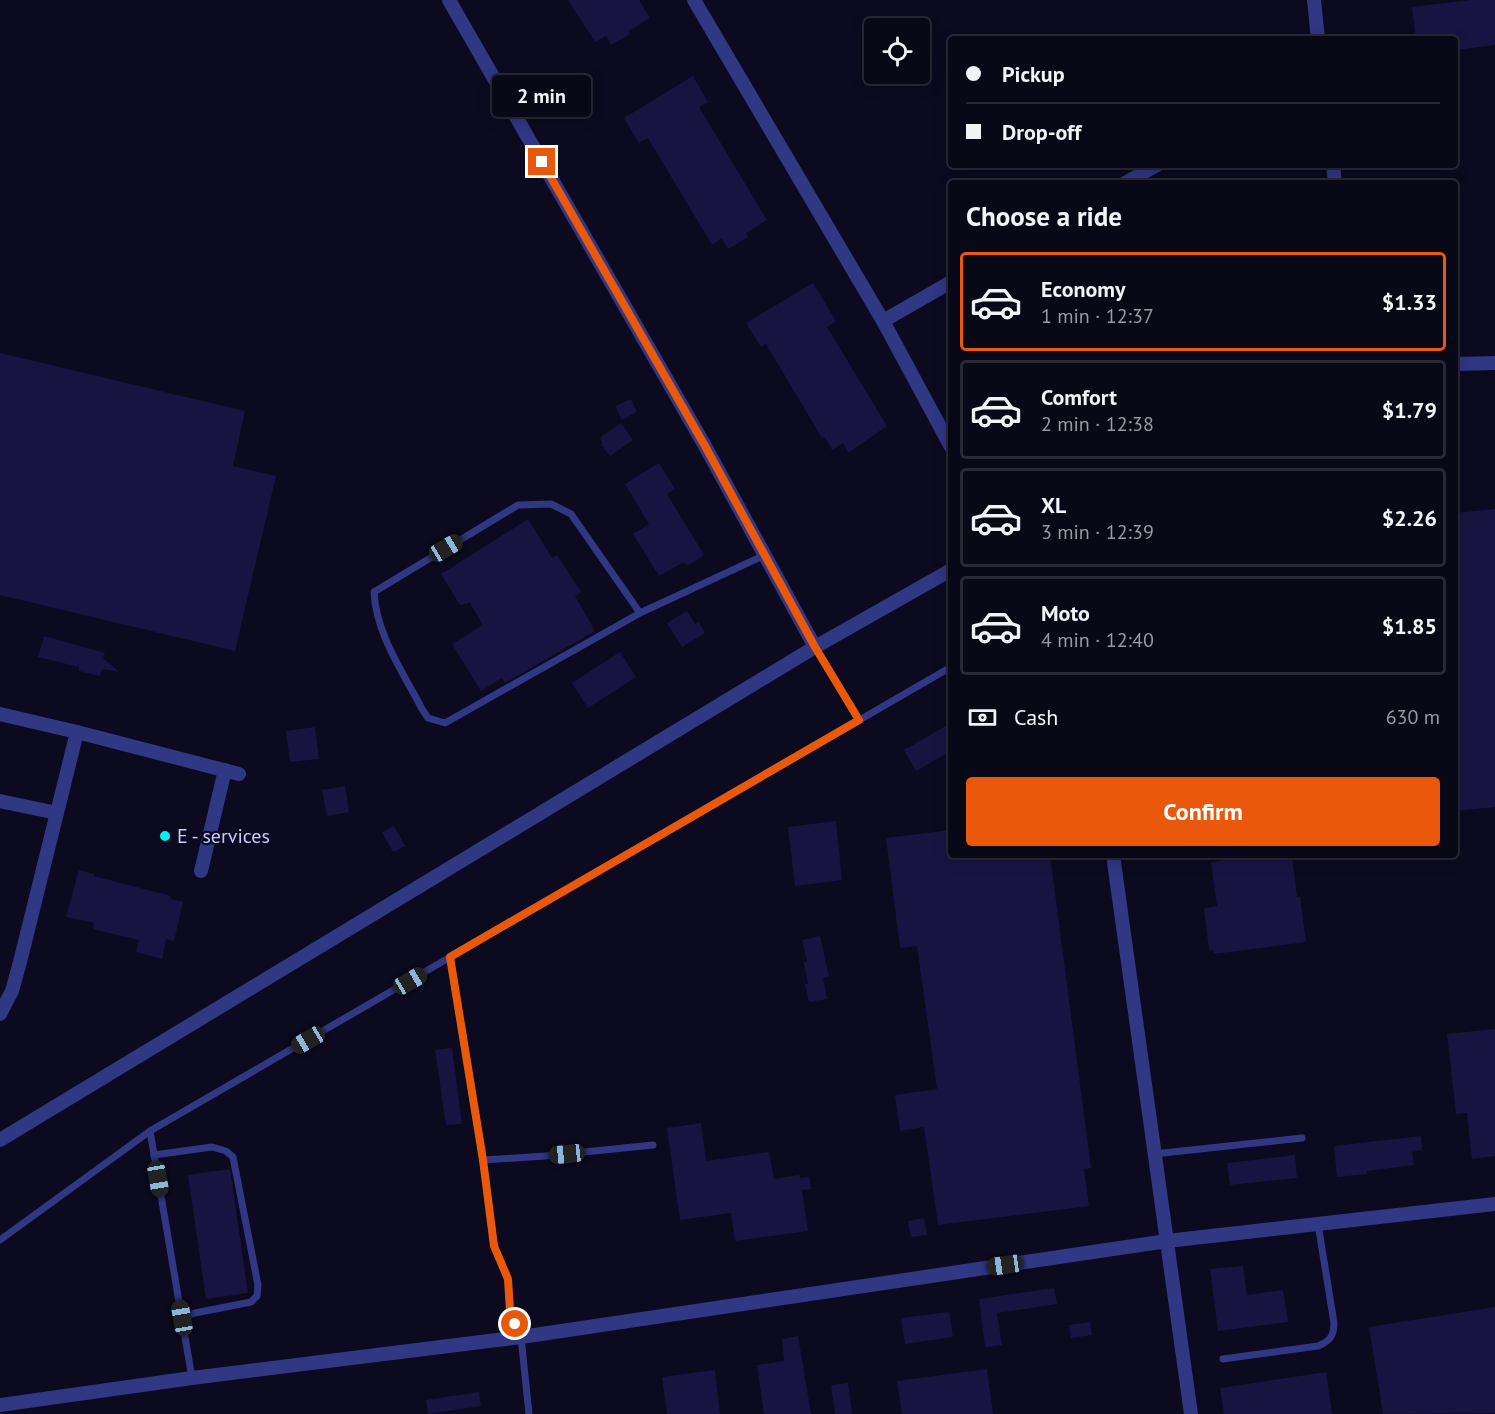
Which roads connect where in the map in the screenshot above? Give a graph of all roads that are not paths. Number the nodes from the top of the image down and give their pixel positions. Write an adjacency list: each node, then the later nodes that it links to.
1 (449, 0): 12 (street)
2 (694, 0): 8 (street)
3 (1314, 0): 4 (street)
4 (1318, 36)
5 (1152, 168): 6 (street)
6 (1130, 180)
7 (948, 284): 8 (street)
8 (883, 321): 11 (street)
9 (1495, 363): 10 (street)
10 (1458, 364)
11 (948, 441)
12 (765, 555): 14 (lane); 15 (street)
13 (948, 572): 15 (street)
14 (640, 613): 14 (lane)
15 (815, 647): 18 (lane); 30 (street)
16 (948, 668): 18 (lane)
17 (0, 714): 19 (street)
18 (859, 720): 26 (lane)
19 (77, 732): 20 (street); 23 (street)
20 (225, 770): 21 (street); 25 (street)
21 (240, 774)
22 (0, 801): 23 (street)
23 (57, 813): 27 (street)
24 (1113, 858): 32 (street)
25 (201, 871)
26 (450, 957): 28 (lane); 34 (lane)
27 (0, 1014)
28 (150, 1131): 33 (lane); 37 (lane)
29 (1302, 1138): 32 (lane)
30 (0, 1140)
31 (653, 1145): 34 (lane)
32 (1154, 1154): 38 (street)
33 (154, 1155): 39 (lane); 39 (lane)
34 (483, 1160): 40 (lane)
35 (1495, 1203): 36 (street)
36 (1318, 1224): 38 (street); 41 (lane)
37 (0, 1240)
38 (1167, 1240): 40 (street); 45 (street)
39 (182, 1318): 42 (lane)
40 (521, 1337): 42 (street); 44 (lane)
41 (1222, 1359)
42 (192, 1378): 43 (street)
43 (0, 1405)
44 (529, 1414)
45 (1191, 1414)

